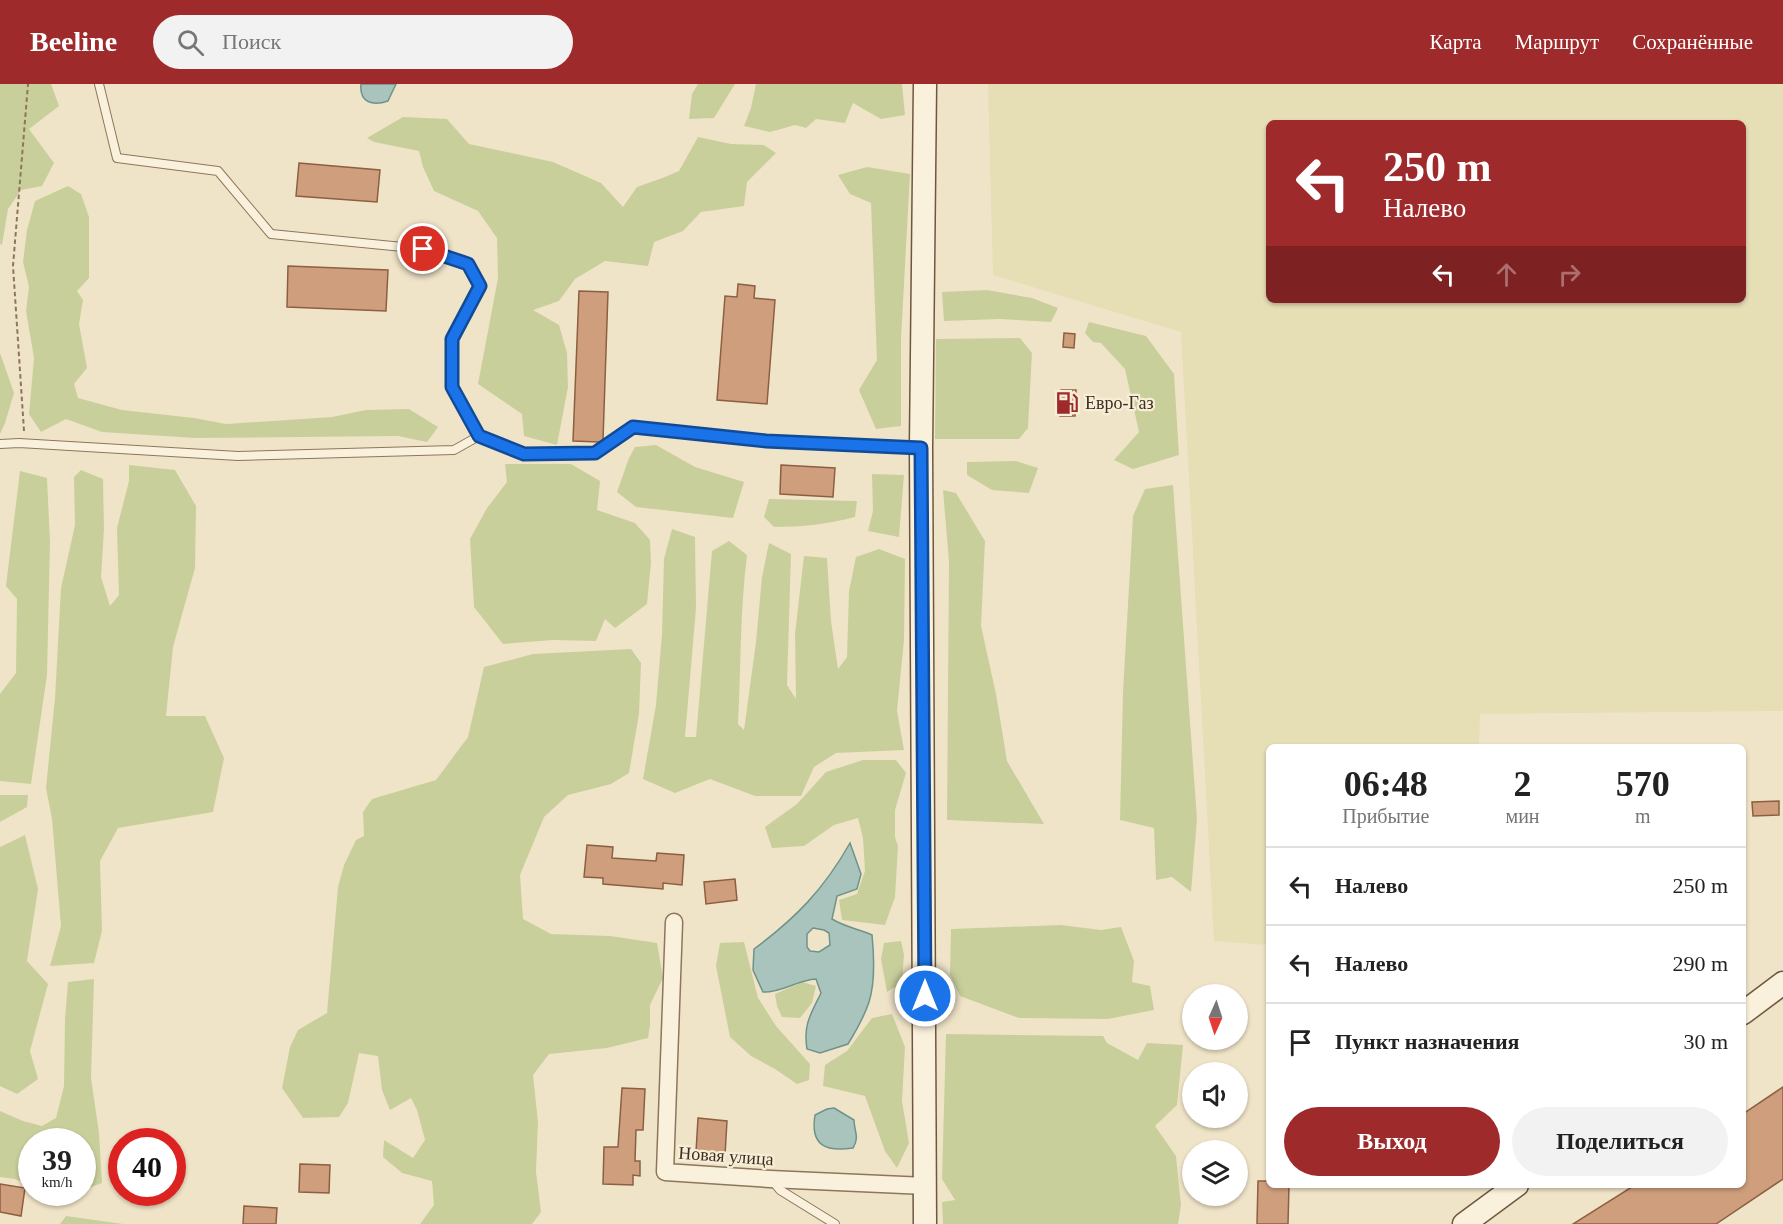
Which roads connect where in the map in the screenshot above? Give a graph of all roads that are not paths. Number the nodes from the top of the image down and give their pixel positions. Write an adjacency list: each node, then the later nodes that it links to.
1 (99, 84): 3 (lane)
2 (925, 84): 5 (street)
3 (479, 436): 4 (lane); 5 (lane)
4 (0, 444)
5 (921, 448): 10 (street)
6 (674, 922): 9 (street, Новая улица)
7 (1783, 982): 8 (street)
8 (1746, 1011)
9 (770, 1179): 10 (street, Новая улица); 12 (lane)
10 (926, 1186): 13 (street)
11 (1513, 1188): 14 (street)
12 (835, 1224)
13 (926, 1224)
14 (1464, 1224)

